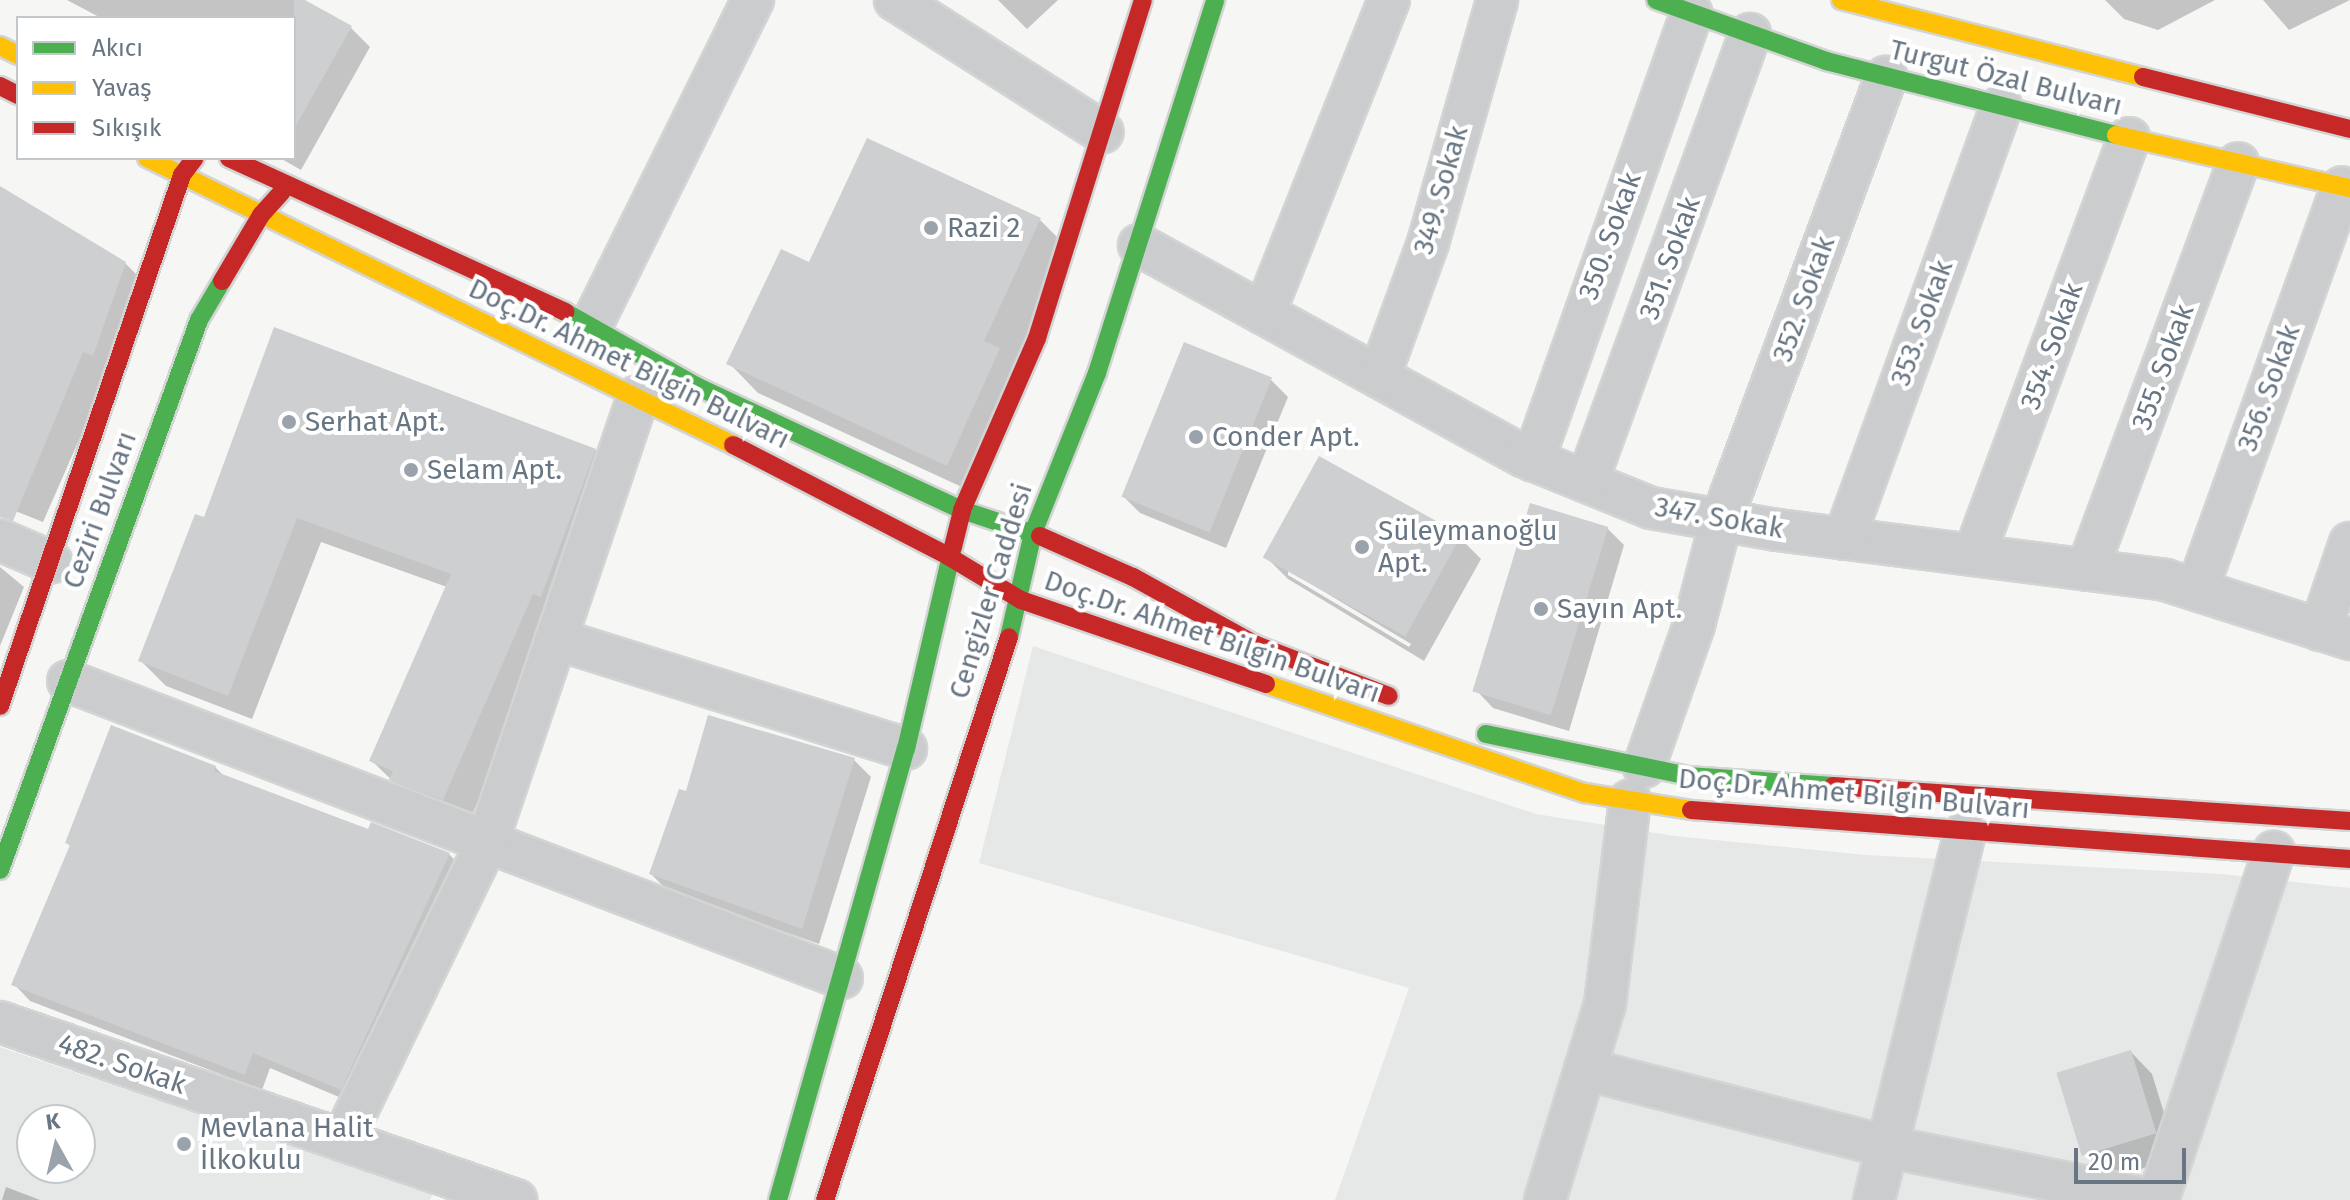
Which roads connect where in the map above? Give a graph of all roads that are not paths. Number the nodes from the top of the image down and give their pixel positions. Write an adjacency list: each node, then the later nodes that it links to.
1 (753, 0): 25 (street)
2 (895, 0): 13 (street)
3 (1143, 0): 13 (main road, Cengizler Caddesi)
4 (1215, 0): 23 (main road, Cengizler Caddesi)
5 (1389, 0): 24 (street)
6 (1497, 0): 26 (street, 349. Sokak)
7 (1841, 0): 12 (main road, Turgut Özal Bulvarı)
8 (1674, 7): 9 (main road, Turgut Özal Bulvarı); 28 (street, 350. Sokak)
9 (1750, 34): 10 (main road, Turgut Özal Bulvarı); 29 (street, 351. Sokak)
10 (1886, 77): 11 (main road, Turgut Özal Bulvarı); 31 (street, 352. Sokak)
11 (2001, 107): 14 (main road, Turgut Özal Bulvarı); 33 (street, 353. Sokak)
12 (2350, 129)
13 (1102, 132): 30 (main road, Cengizler Caddesi)
14 (2129, 138): 18 (main road, Turgut Özal Bulvarı); 36 (street, 354. Sokak)
15 (151, 160): 19 (main road, Doç.Dr. Ahmet Bilgin Bulvarı)
16 (193, 160): 19 (main road, Ceziri Bulvarı)
17 (233, 160): 20 (main road, Doç.Dr. Ahmet Bilgin Bulvarı)
18 (2238, 163): 21 (main road, Turgut Özal Bulvarı); 39 (street, 355. Sokak)
19 (182, 175): 22 (main road, Doç.Dr. Ahmet Bilgin Bulvarı); 38 (main road, Ceziri Bulvarı)
20 (287, 186): 22 (main road, Ceziri Bulvarı); 25 (main road, Doç.Dr. Ahmet Bilgin Bulvarı)
21 (2346, 188): 40 (street, 356. Sokak)
22 (261, 215): 27 (main road, Doç.Dr. Ahmet Bilgin Bulvarı); 44 (main road, Ceziri Bulvarı)
23 (1139, 245): 24 (street, 347. Sokak); 32 (main road, Cengizler Caddesi)
24 (1264, 314): 26 (street, 347. Sokak)
25 (592, 324): 30 (main road, Doç.Dr. Ahmet Bilgin Bulvarı)
26 (1379, 377): 28 (street, 347. Sokak)
27 (638, 396): 37 (main road, Doç.Dr. Ahmet Bilgin Bulvarı); 43 (street)
28 (1533, 461): 29 (street, 347. Sokak)
29 (1587, 482): 31 (street, 347. Sokak)
30 (962, 510): 32 (main road, Doç.Dr. Ahmet Bilgin Bulvarı); 37 (main road, Cengizler Caddesi)
31 (1721, 521): 33 (street, 347. Sokak); 49 (street, 352. Sokak)
32 (1033, 533): 41 (main road, Cengizler Caddesi); 45 (main road, Doç.Dr. Ahmet Bilgin Bulvarı)
33 (1844, 539): 36 (street, 347. Sokak)
34 (0, 540): 38 (street)
35 (2350, 543): 42 (street)
36 (1974, 555): 39 (street, 347. Sokak)
37 (948, 556): 41 (main road, Doç.Dr. Ahmet Bilgin Bulvarı); 48 (main road, Cengizler Caddesi)
38 (51, 562): 46 (main road, Ceziri Bulvarı)
39 (2087, 570): 40 (street, 347. Sokak)
40 (2197, 590): 42 (street, 347. Sokak)
41 (1021, 600): 49 (main road, Doç.Dr. Ahmet Bilgin Bulvarı); 64 (main road, Cengizler Caddesi)
42 (2335, 634)
43 (556, 639): 48 (street); 52 (street)
44 (68, 681): 52 (street); 55 (main road, Ceziri Bulvarı)
45 (1405, 702)
46 (0, 706)
47 (1465, 725): 49 (main road, Doç.Dr. Ahmet Bilgin Bulvarı)
48 (906, 749): 56 (main road, Cengizler Caddesi)
49 (1637, 784): 50 (main road, Doç.Dr. Ahmet Bilgin Bulvarı); 51 (main road, Doç.Dr. Ahmet Bilgin Bulvarı); 58 (street, 352. Sokak)
50 (2350, 821)
51 (1965, 833): 53 (main road, Doç.Dr. Ahmet Bilgin Bulvarı); 60 (street)
52 (488, 840): 56 (street); 59 (street)
53 (2274, 852): 54 (main road, Doç.Dr. Ahmet Bilgin Bulvarı); 68 (street)
54 (2350, 859)
55 (0, 870)
56 (842, 978): 63 (main road, Cengizler Caddesi)
57 (0, 1022): 59 (street, 482. Sokak)
58 (1585, 1069): 60 (street); 65 (street, 352. Sokak)
59 (343, 1139): 61 (street, 482. Sokak)
60 (1889, 1147): 66 (street); 67 (street)
61 (457, 1190): 62 (street, 482. Sokak)
62 (516, 1200)
63 (778, 1200)
64 (825, 1200)
65 (1545, 1200)
66 (1874, 1200)
67 (2151, 1200)
68 (2158, 1200)

